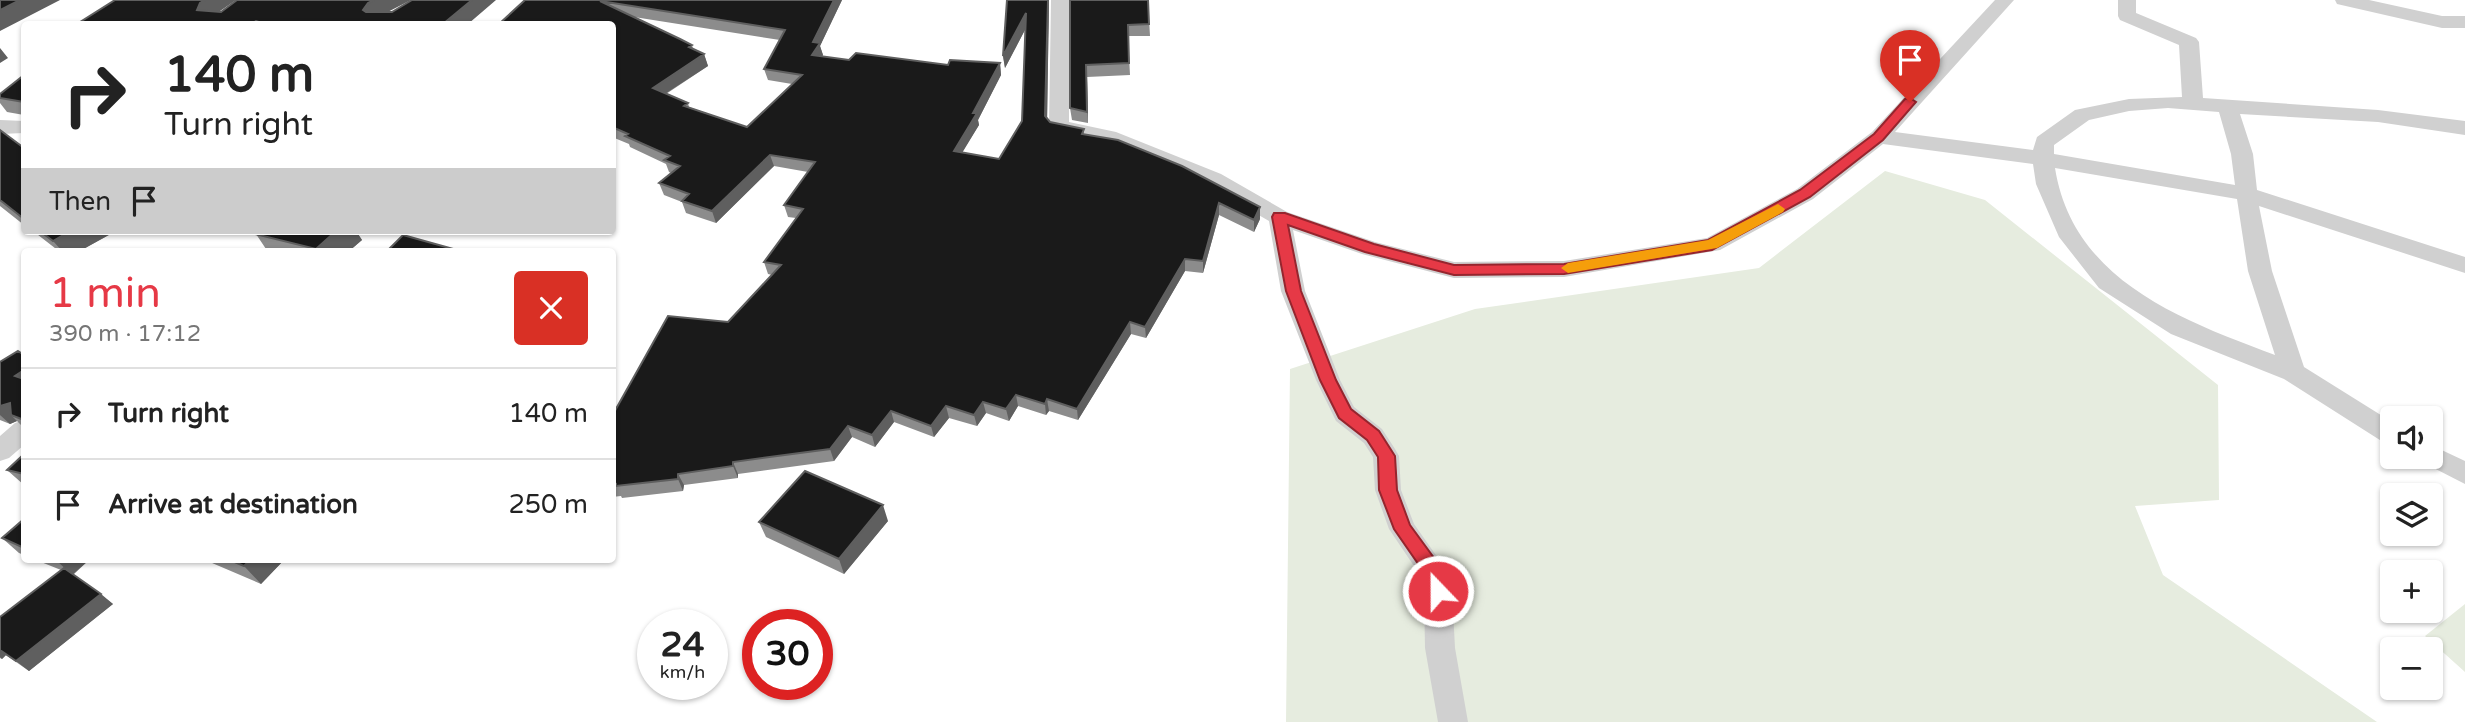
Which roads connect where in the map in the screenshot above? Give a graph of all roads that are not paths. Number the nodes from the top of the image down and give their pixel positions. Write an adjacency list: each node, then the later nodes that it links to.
1 (1060, 0): 14 (street)
2 (2005, 0): 11 (street)
3 (2127, 0): 6 (street)
4 (2344, 0): 5 (street)
5 (2465, 22)
6 (2193, 104): 7 (street); 12 (street)
7 (2228, 107): 10 (street); 13 (street)
8 (0, 127): 9 (street)
9 (21, 127)
10 (2465, 128)
11 (1879, 137): 12 (street); 14 (street)
12 (2042, 158): 13 (street); 16 (street)
13 (2247, 194): 15 (street); 16 (street)
14 (1279, 217): 22 (street)
15 (2465, 265)
16 (2293, 372): 17 (street)
17 (2380, 427)
18 (21, 433): 19 (street)
19 (0, 451)
20 (2443, 462): 21 (street)
21 (2465, 474)
22 (1453, 722)

